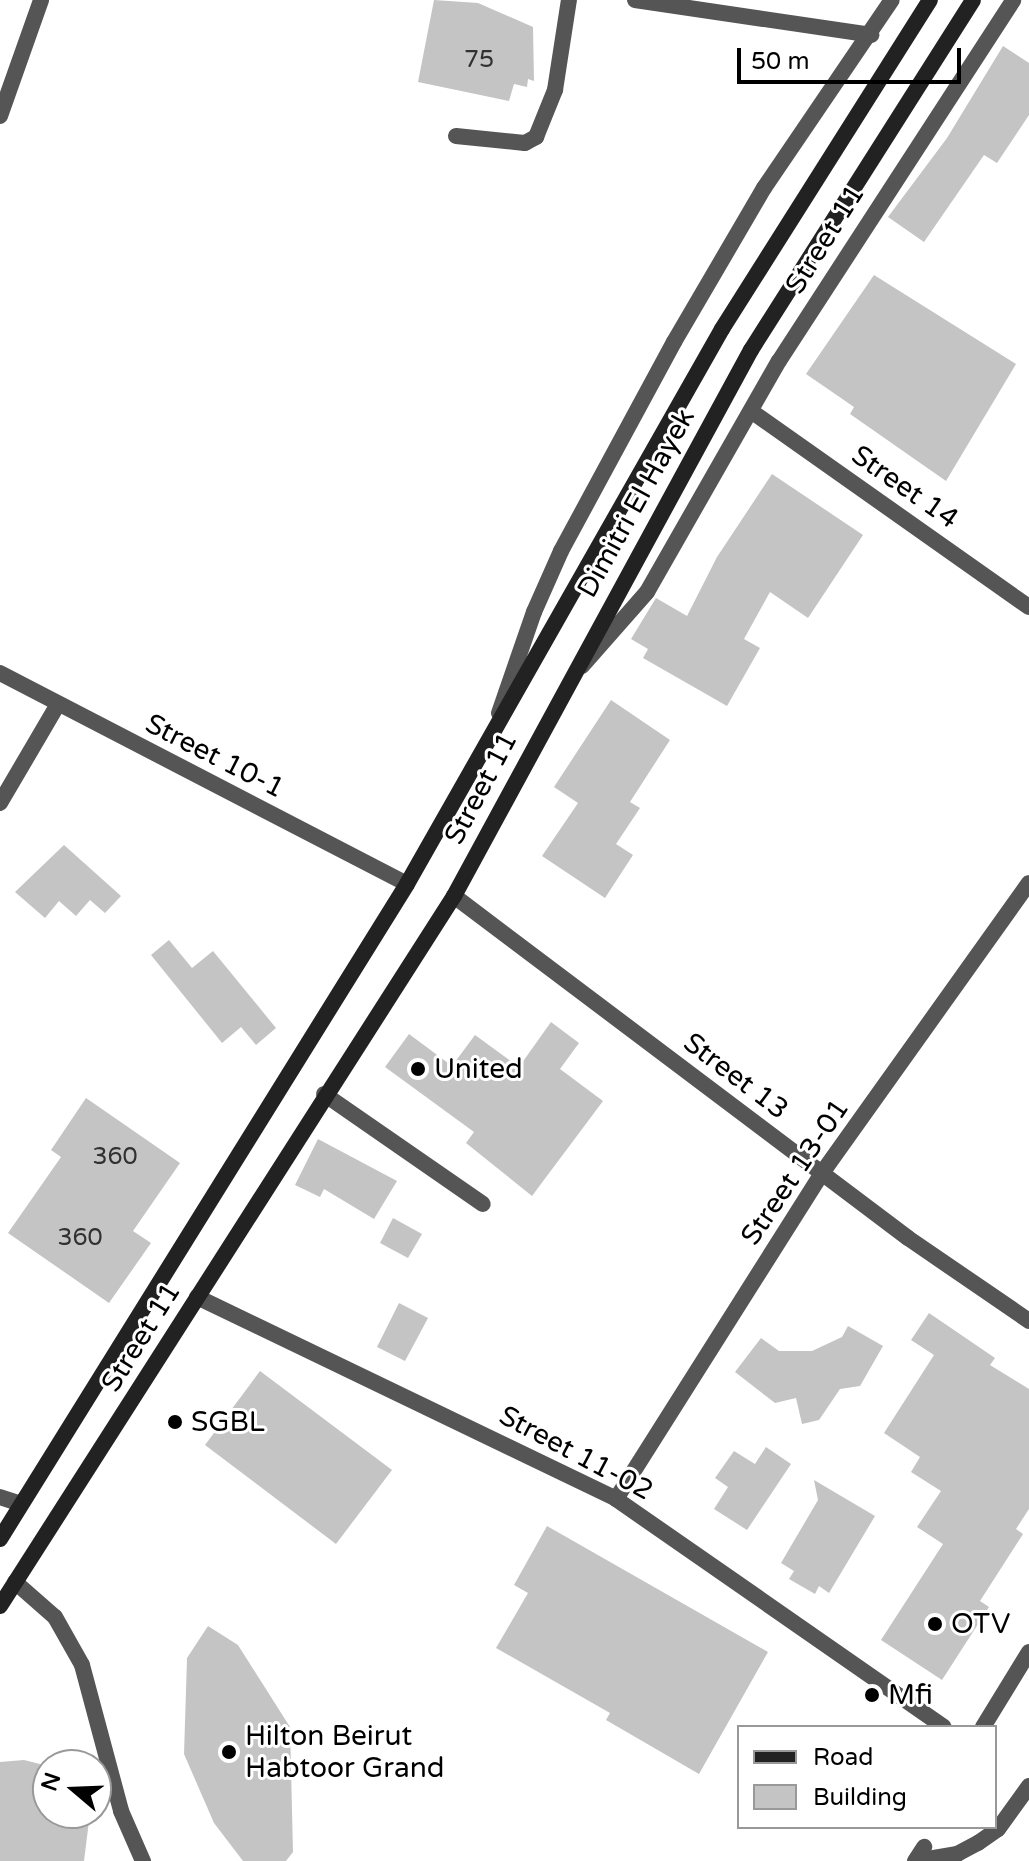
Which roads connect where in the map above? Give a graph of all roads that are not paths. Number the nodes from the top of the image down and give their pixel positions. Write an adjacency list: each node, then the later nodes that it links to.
1 (41, 0): 9 (street)
2 (569, 0): 10 (street)
3 (635, 0): 8 (street)
4 (892, 0): 8 (street, Street 11)
5 (930, 0): 16 (main road, Street 11)
6 (973, 0): 14 (main road, Dimitri El Hayek)
7 (1013, 0): 11 (street, Street 11)
8 (871, 35): 16 (street, Street 11)
9 (0, 116)
10 (456, 136)
11 (751, 411): 12 (street, Street 14); 14 (street, Street 11)
12 (1029, 607)
13 (0, 673): 15 (street, Street 10-1)
14 (567, 682): 20 (main road, Street 11)
15 (58, 704): 17 (street); 18 (street, Street 10-1)
16 (499, 713): 18 (main road, Street 11)
17 (0, 803)
18 (407, 884): 28 (main road, Street 11)
19 (1028, 885): 22 (street, Street 13-01)
20 (454, 896): 21 (main road, Street 11); 22 (street, Street 13)
21 (324, 1094): 23 (street); 24 (main road, Street 11)
22 (822, 1173): 25 (street, Street 13); 27 (street, Street 13-01)
23 (483, 1204)
24 (197, 1297): 27 (street, Street 11-02); 30 (main road, Street 11)
25 (1029, 1321)
26 (0, 1497): 28 (street)
27 (616, 1499): 33 (street, Street 11-02)
28 (21, 1504): 29 (main road, Street 11)
29 (0, 1539)
30 (15, 1582): 31 (main road, Street 11); 37 (street)
31 (0, 1606)
32 (1029, 1652): 34 (street)
33 (941, 1725)
34 (984, 1725)
35 (1029, 1786): 36 (street)
36 (918, 1856)
37 (143, 1861)

